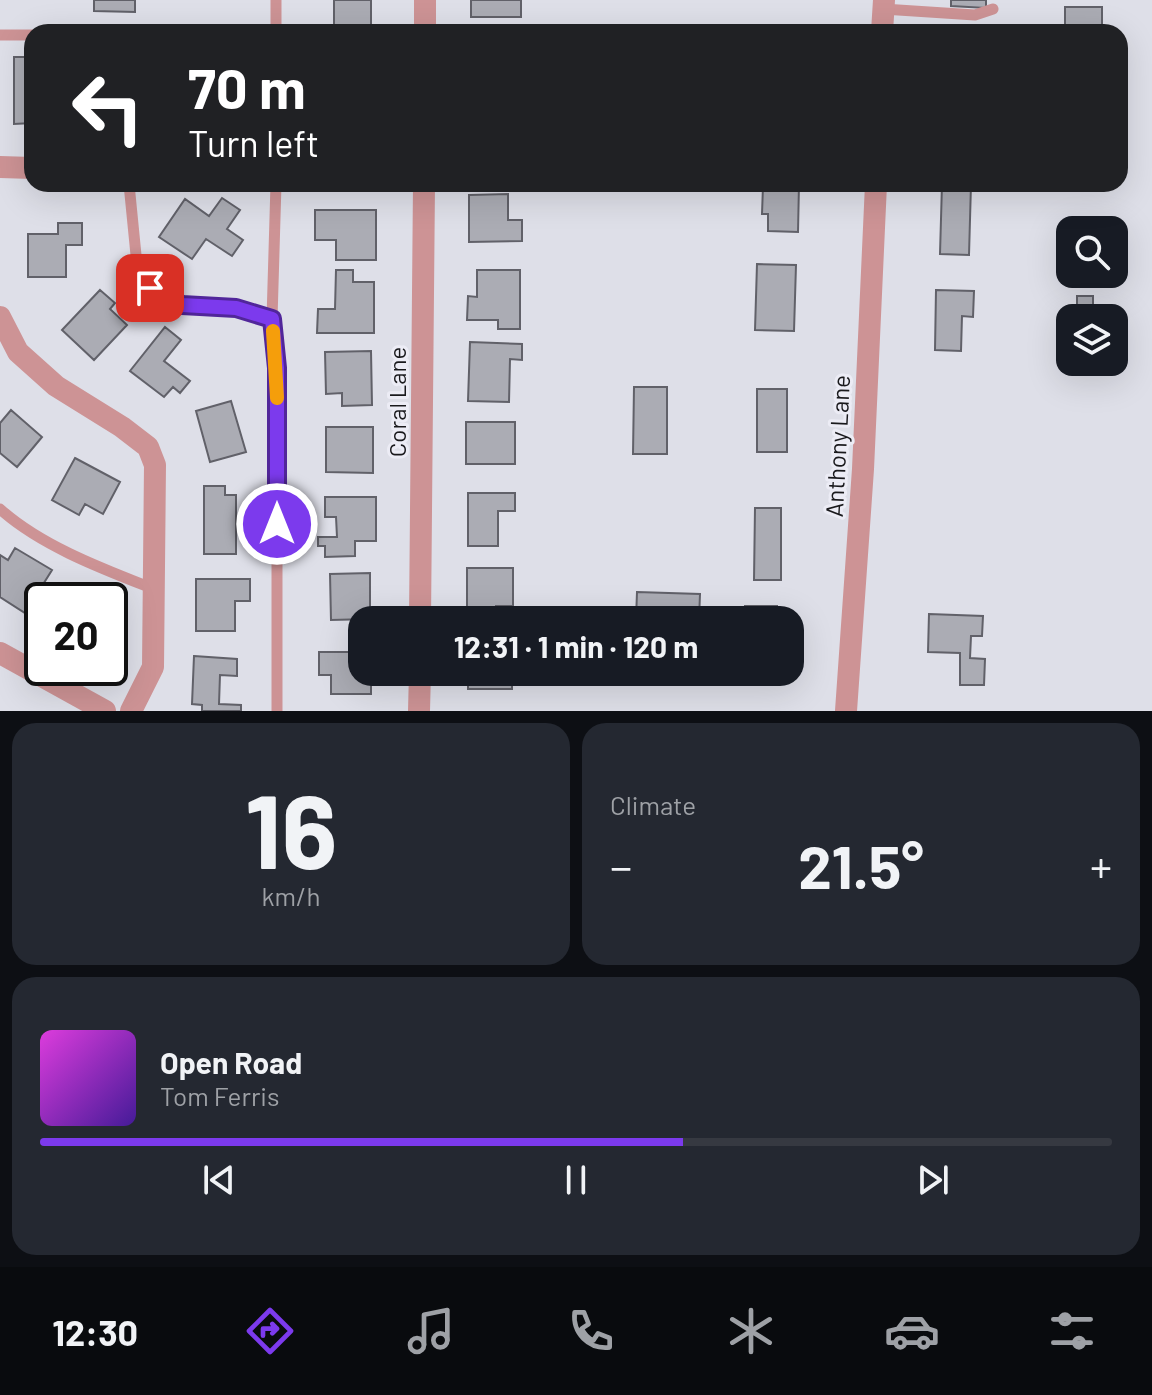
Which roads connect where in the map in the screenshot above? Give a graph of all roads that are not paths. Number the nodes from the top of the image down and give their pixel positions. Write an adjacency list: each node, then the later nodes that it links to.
1 (276, 0): 5 (lane)
2 (425, 0): 6 (street)
3 (884, 4): 4 (lane); 7 (street)
4 (993, 9)
5 (276, 24)
6 (425, 24)
7 (883, 24)
8 (0, 35): 9 (lane)
9 (24, 35)
10 (0, 167): 11 (street)
11 (24, 168)
12 (130, 192): 17 (lane)
13 (276, 192): 17 (lane)
14 (424, 192): 20 (street, Coral Lane)
15 (876, 192): 27 (street, Anthony Lane)
16 (0, 317): 19 (street)
17 (272, 319): 25 (lane)
18 (0, 509): 19 (lane)
19 (155, 589): 24 (street)
20 (420, 606)
21 (0, 653): 23 (street)
22 (420, 686): 26 (street)
23 (105, 711)
24 (131, 711)
25 (277, 711)
26 (419, 711)
27 (846, 711)

